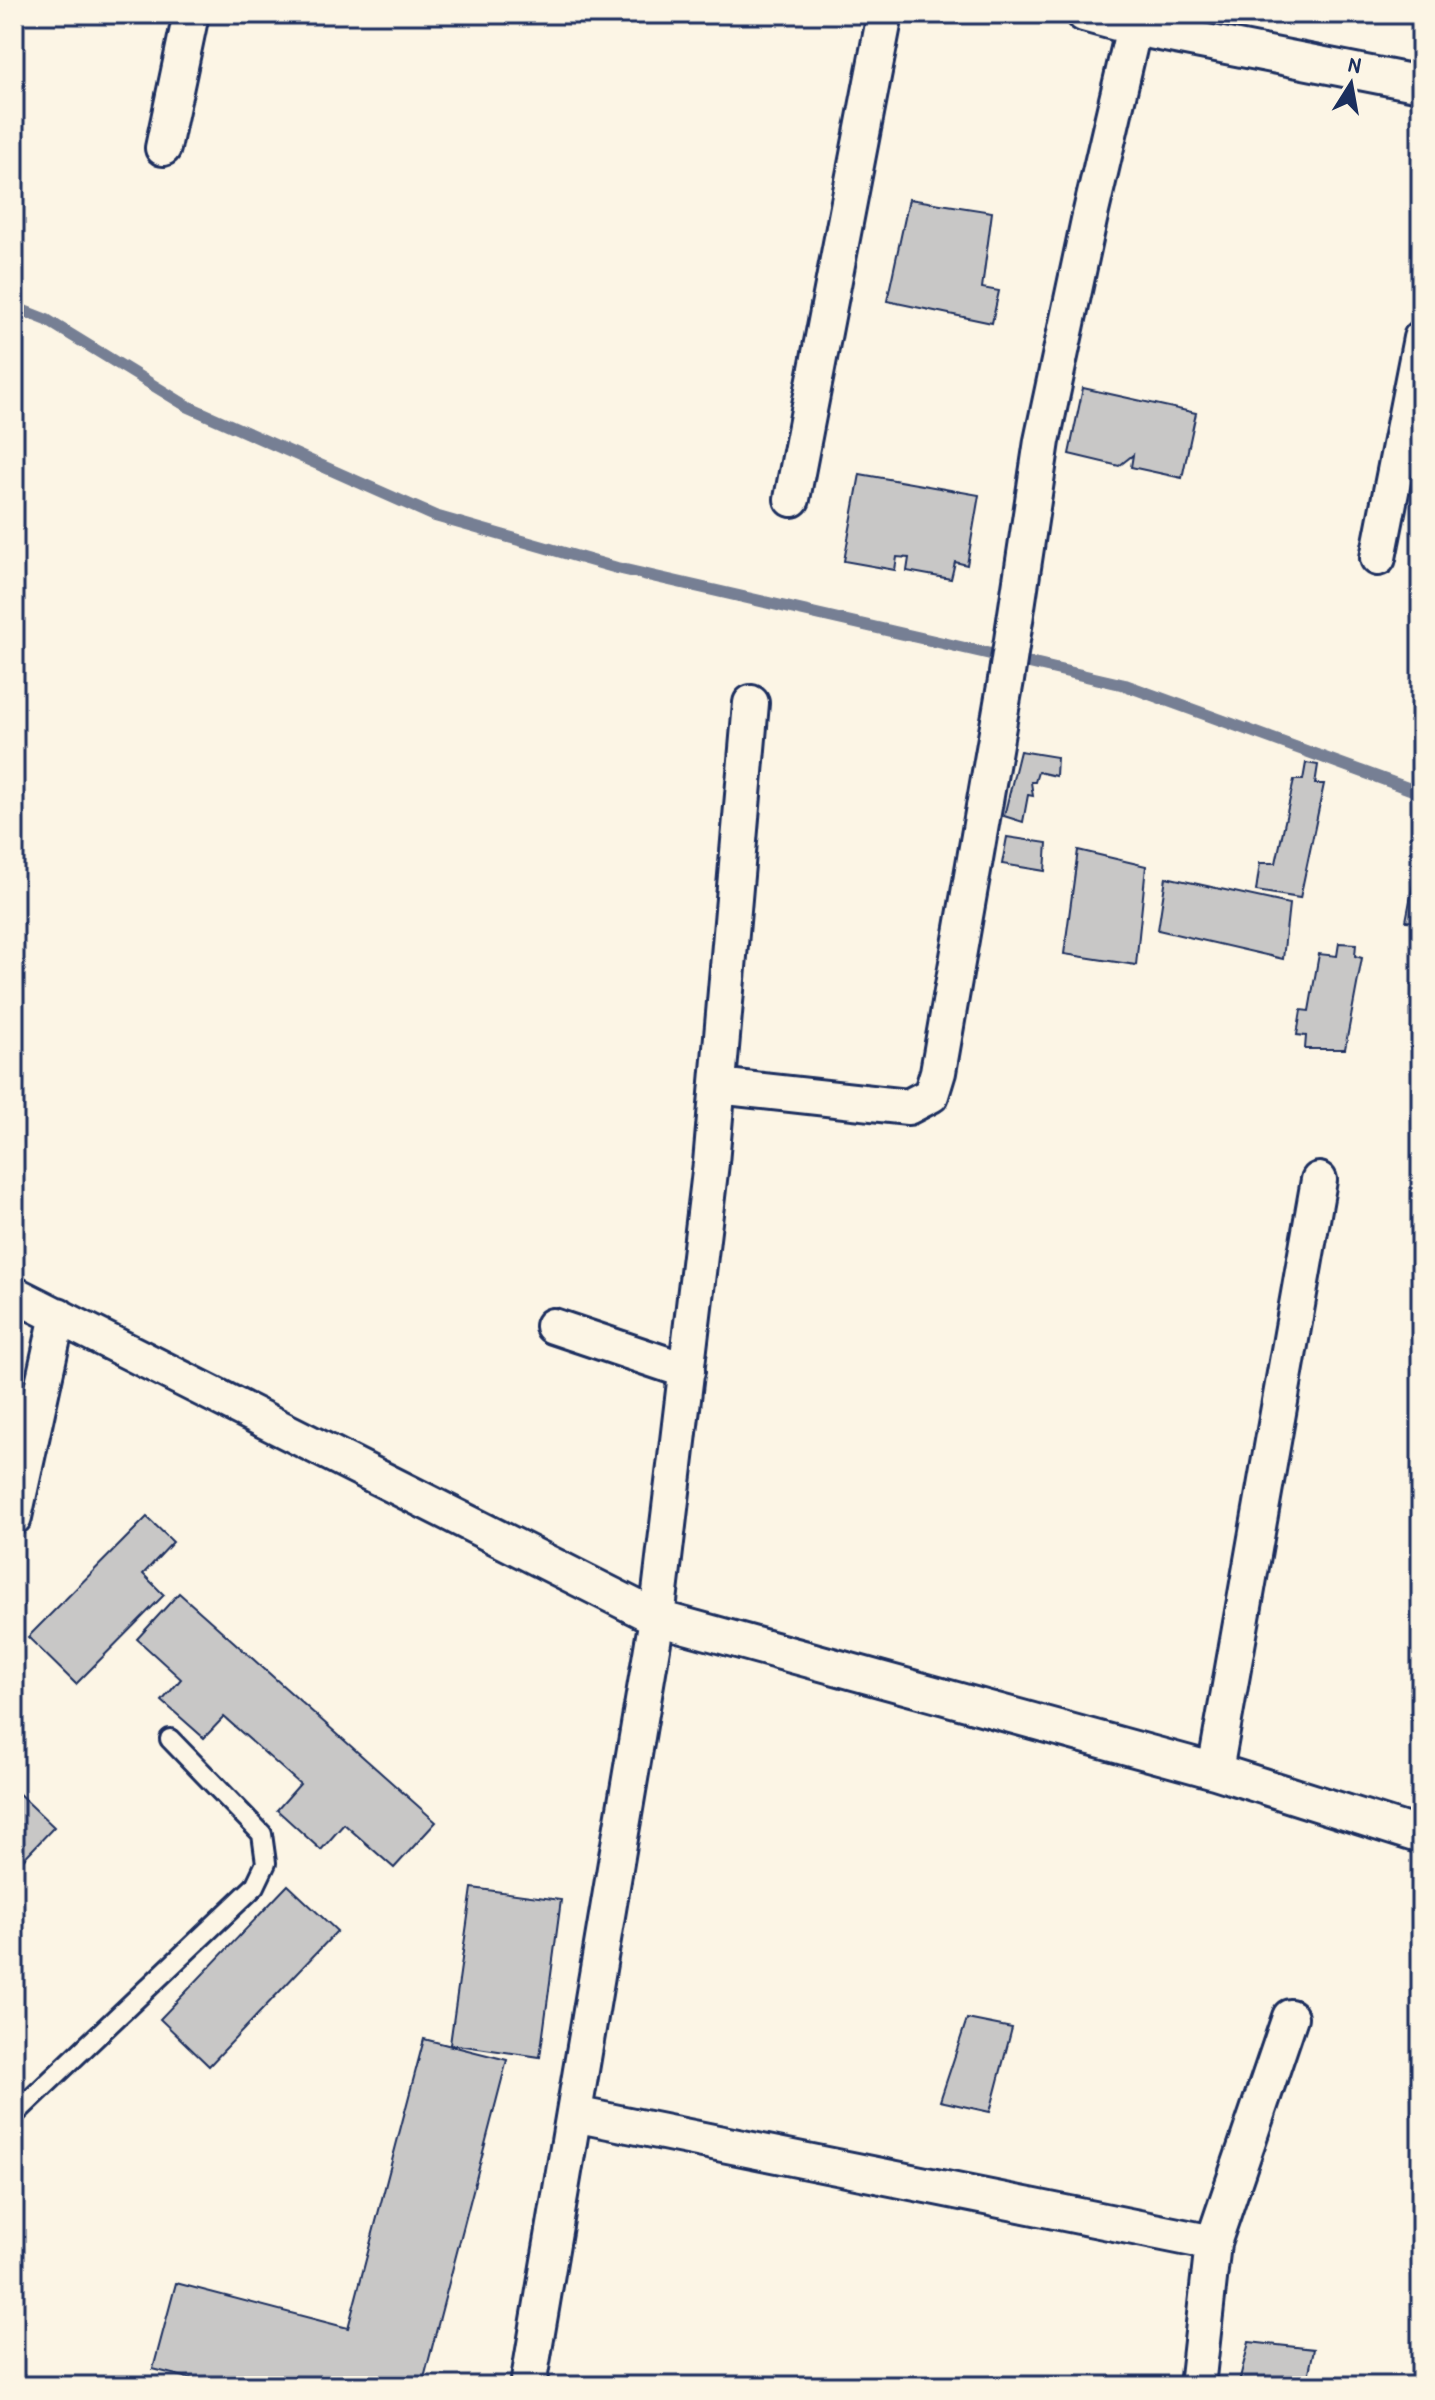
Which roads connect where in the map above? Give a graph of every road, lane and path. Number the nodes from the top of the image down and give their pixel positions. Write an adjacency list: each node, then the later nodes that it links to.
1 (191, 14): 6 (street)
2 (885, 14): 8 (street)
3 (1084, 14): 4 (street)
4 (1136, 21): 5 (street); 11 (street)
5 (1421, 84)
6 (163, 148)
7 (1421, 338): 9 (street)
8 (792, 499)
9 (1378, 558)
10 (751, 703): 11 (street)
11 (718, 1086): 16 (street)
12 (1319, 1180): 20 (street)
13 (14, 1294): 14 (street)
14 (58, 1315): 17 (street); 18 (street)
15 (553, 1326): 16 (street)
16 (687, 1371): 18 (street)
17 (14, 1517)
18 (657, 1618): 20 (street); 23 (street)
19 (170, 1739): 24 (lane)
20 (1215, 1771): 21 (street)
21 (1421, 1836)
22 (1290, 2017): 25 (street)
23 (574, 2114): 25 (street); 26 (street)
24 (14, 2115)
25 (1213, 2243): 27 (street)
26 (528, 2386)
27 (1197, 2386)

